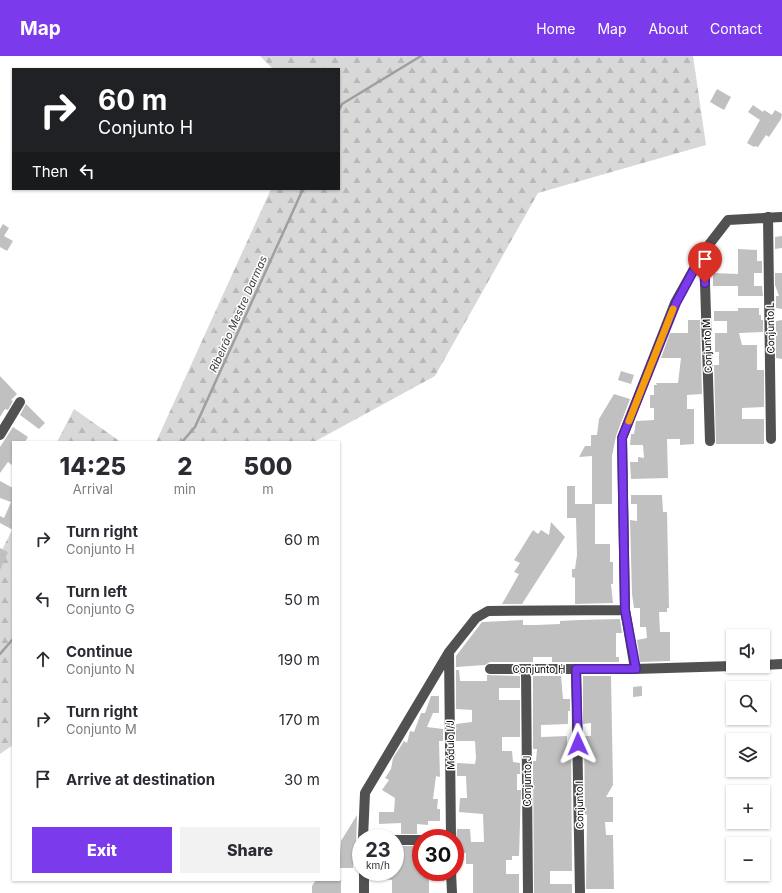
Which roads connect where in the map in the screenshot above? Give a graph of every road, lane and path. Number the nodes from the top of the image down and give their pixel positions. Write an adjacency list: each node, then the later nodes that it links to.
1 (768, 217): 2 (street); 3 (street); 6 (street, Conjunto L)
2 (782, 217)
3 (704, 251): 7 (street, Conjunto M); 8 (street)
4 (20, 402): 5 (street)
5 (0, 434)
6 (771, 439)
7 (710, 442)
8 (625, 610): 9 (street); 16 (street)
9 (449, 652): 17 (street); 18 (street, Módulo I/J)
10 (782, 664): 11 (street)
11 (770, 665)
12 (726, 666): 16 (street, Conjunto H)
13 (490, 669): 14 (street, Conjunto H)
14 (526, 669): 15 (street, Conjunto H); 23 (street, Conjunto J)
15 (576, 669): 16 (street, Conjunto H); 24 (street, Conjunto I)
16 (636, 669)
17 (363, 829)
18 (451, 829)
19 (364, 881): 21 (street)
20 (452, 881): 22 (street)
21 (364, 893)
22 (452, 893)
23 (528, 893)
24 (580, 893)

